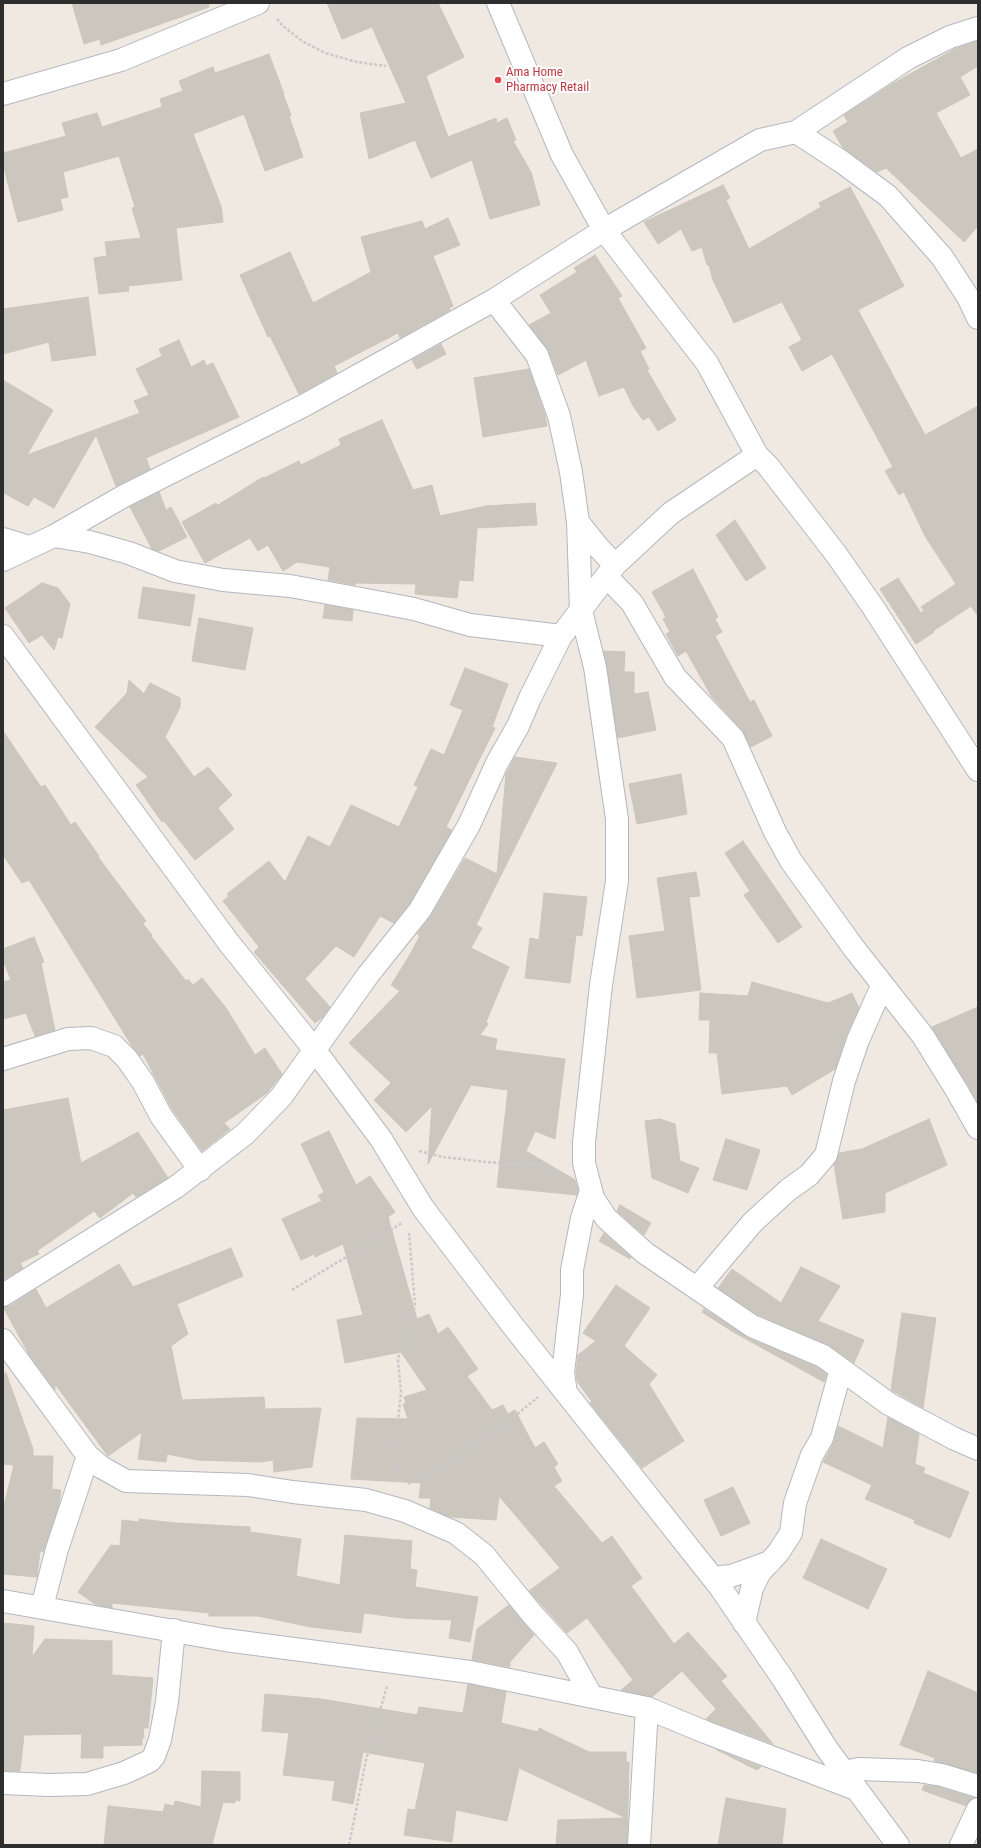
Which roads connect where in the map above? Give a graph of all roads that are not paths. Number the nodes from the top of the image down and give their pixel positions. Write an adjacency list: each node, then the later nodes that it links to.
1 (498, 3): 6 (street)
2 (266, 9): 4 (street)
3 (978, 28): 5 (street)
4 (3, 94)
5 (796, 132): 6 (street); 8 (street)
6 (604, 230): 7 (street); 9 (street)
7 (494, 300): 10 (street); 11 (street)
8 (978, 318)
9 (757, 455): 15 (street); 19 (street)
10 (578, 522): 15 (street); 16 (street)
11 (54, 536): 13 (street); 18 (street)
12 (3, 539): 13 (street)
13 (29, 548): 14 (street)
14 (3, 560)
15 (611, 571): 16 (street); 20 (street)
16 (580, 611): 18 (street); 25 (street)
17 (3, 636): 21 (street)
18 (561, 636): 21 (street)
19 (978, 770)
20 (882, 986): 23 (street); 26 (street)
21 (314, 1049): 24 (street); 30 (street)
22 (3, 1059): 24 (street)
23 (978, 1128)
24 (200, 1170): 27 (street)
25 (589, 1198): 26 (street); 30 (street)
26 (697, 1288): 29 (street)
27 (3, 1295)
28 (3, 1340): 32 (street)
29 (841, 1369): 31 (street); 33 (street)
30 (561, 1386): 34 (street)
31 (978, 1449)
32 (88, 1456): 36 (street); 39 (street)
33 (770, 1562): 34 (street); 37 (street)
34 (713, 1578): 37 (street)
35 (3, 1601): 36 (street)
36 (42, 1607): 38 (street)
37 (744, 1623): 41 (street)
38 (174, 1630): 39 (street); 42 (street)
39 (592, 1697): 40 (street)
40 (647, 1708): 41 (street); 45 (street)
41 (850, 1780): 43 (street); 46 (street)
42 (3, 1783)
43 (978, 1786)
44 (978, 1809): 47 (street)
45 (639, 1845)
46 (898, 1845)
47 (961, 1845)

